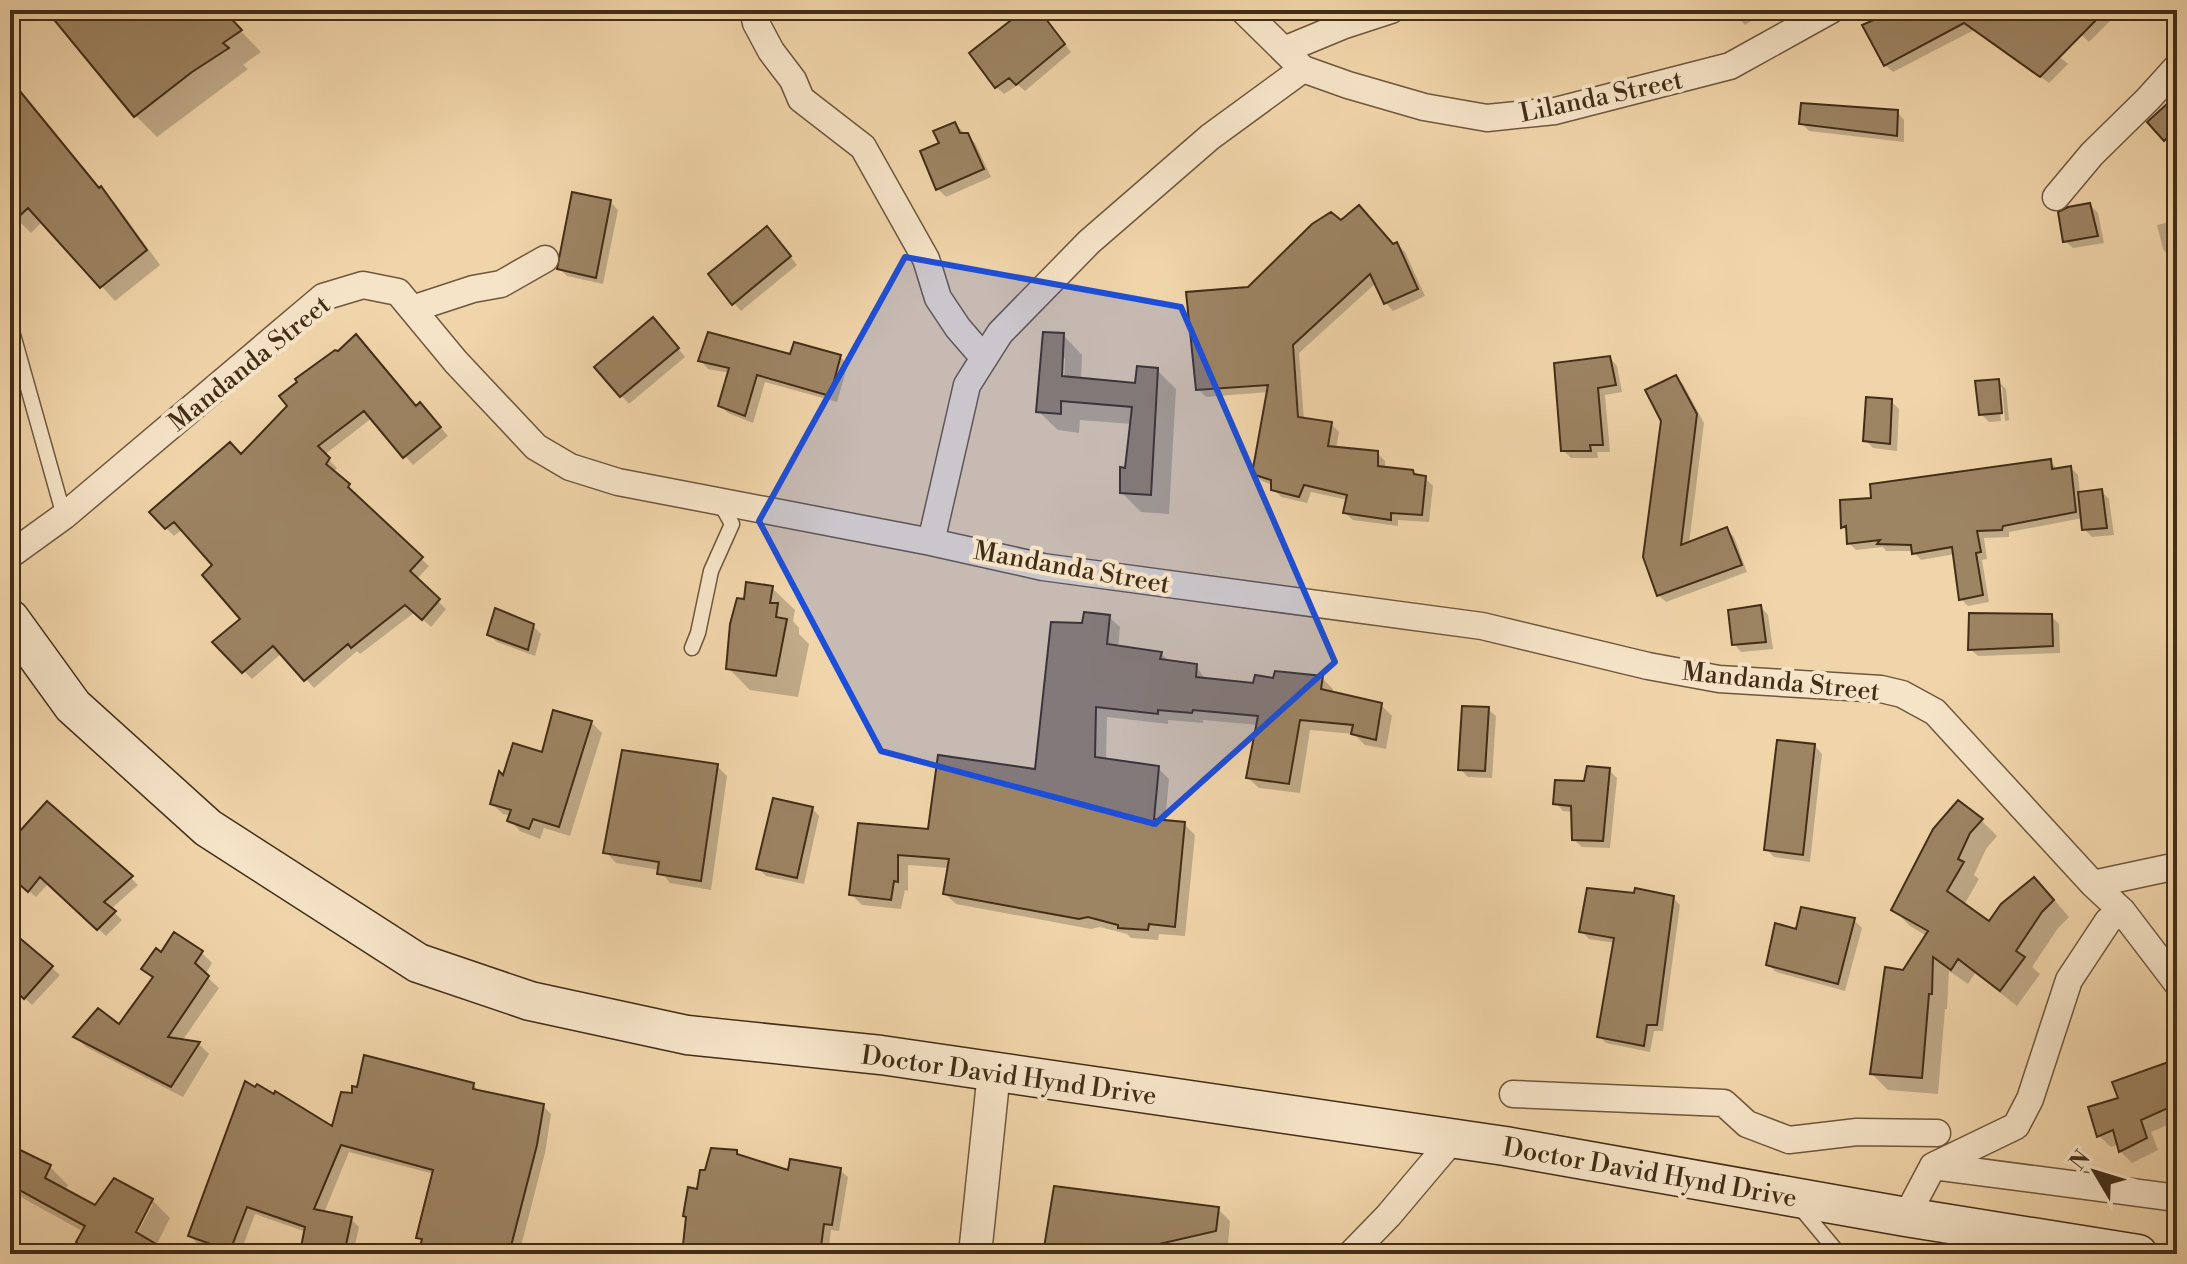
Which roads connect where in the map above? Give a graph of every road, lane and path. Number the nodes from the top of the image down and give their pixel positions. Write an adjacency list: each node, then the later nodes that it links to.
1 (753, 10): 12 (street)
2 (1243, 10): 5 (street, Lilanda Street)
3 (1391, 10): 5 (street)
4 (1831, 10): 7 (street, Lilanda Street)
5 (1284, 50): 7 (street, Lilanda Street)
6 (2177, 67): 8 (street)
7 (1303, 69): 12 (street)
8 (2056, 197)
9 (545, 259): 10 (street)
10 (412, 309): 13 (street, Mandanda Street); 14 (street, Mandanda Street)
11 (10, 324): 14 (lane)
12 (984, 358): 15 (street)
13 (719, 501): 15 (street, Mandanda Street); 18 (lane)
14 (64, 516): 16 (street, Mandanda Street)
15 (931, 542): 20 (street, Mandanda Street)
16 (10, 555)
17 (10, 619): 23 (main road, Doctor David Hynd Drive)
18 (692, 648)
19 (2177, 866): 20 (street)
20 (2093, 884): 21 (street, Mandanda Street)
21 (2122, 911): 22 (street, Mandanda Street); 27 (street)
22 (2177, 983)
23 (994, 1072): 26 (main road, Doctor David Hynd Drive); 31 (street)
24 (1513, 1094): 25 (street)
25 (1937, 1133)
26 (1453, 1139): 28 (main road, Doctor David Hynd Drive); 32 (street)
27 (1933, 1166): 29 (street); 30 (street)
28 (1791, 1196): 30 (main road, Doctor David Hynd Drive); 33 (lane)
29 (2177, 1198)
30 (1906, 1217): 34 (main road, Doctor David Hynd Drive)
31 (975, 1254)
32 (1351, 1254)
33 (1839, 1254)
34 (2138, 1254)

